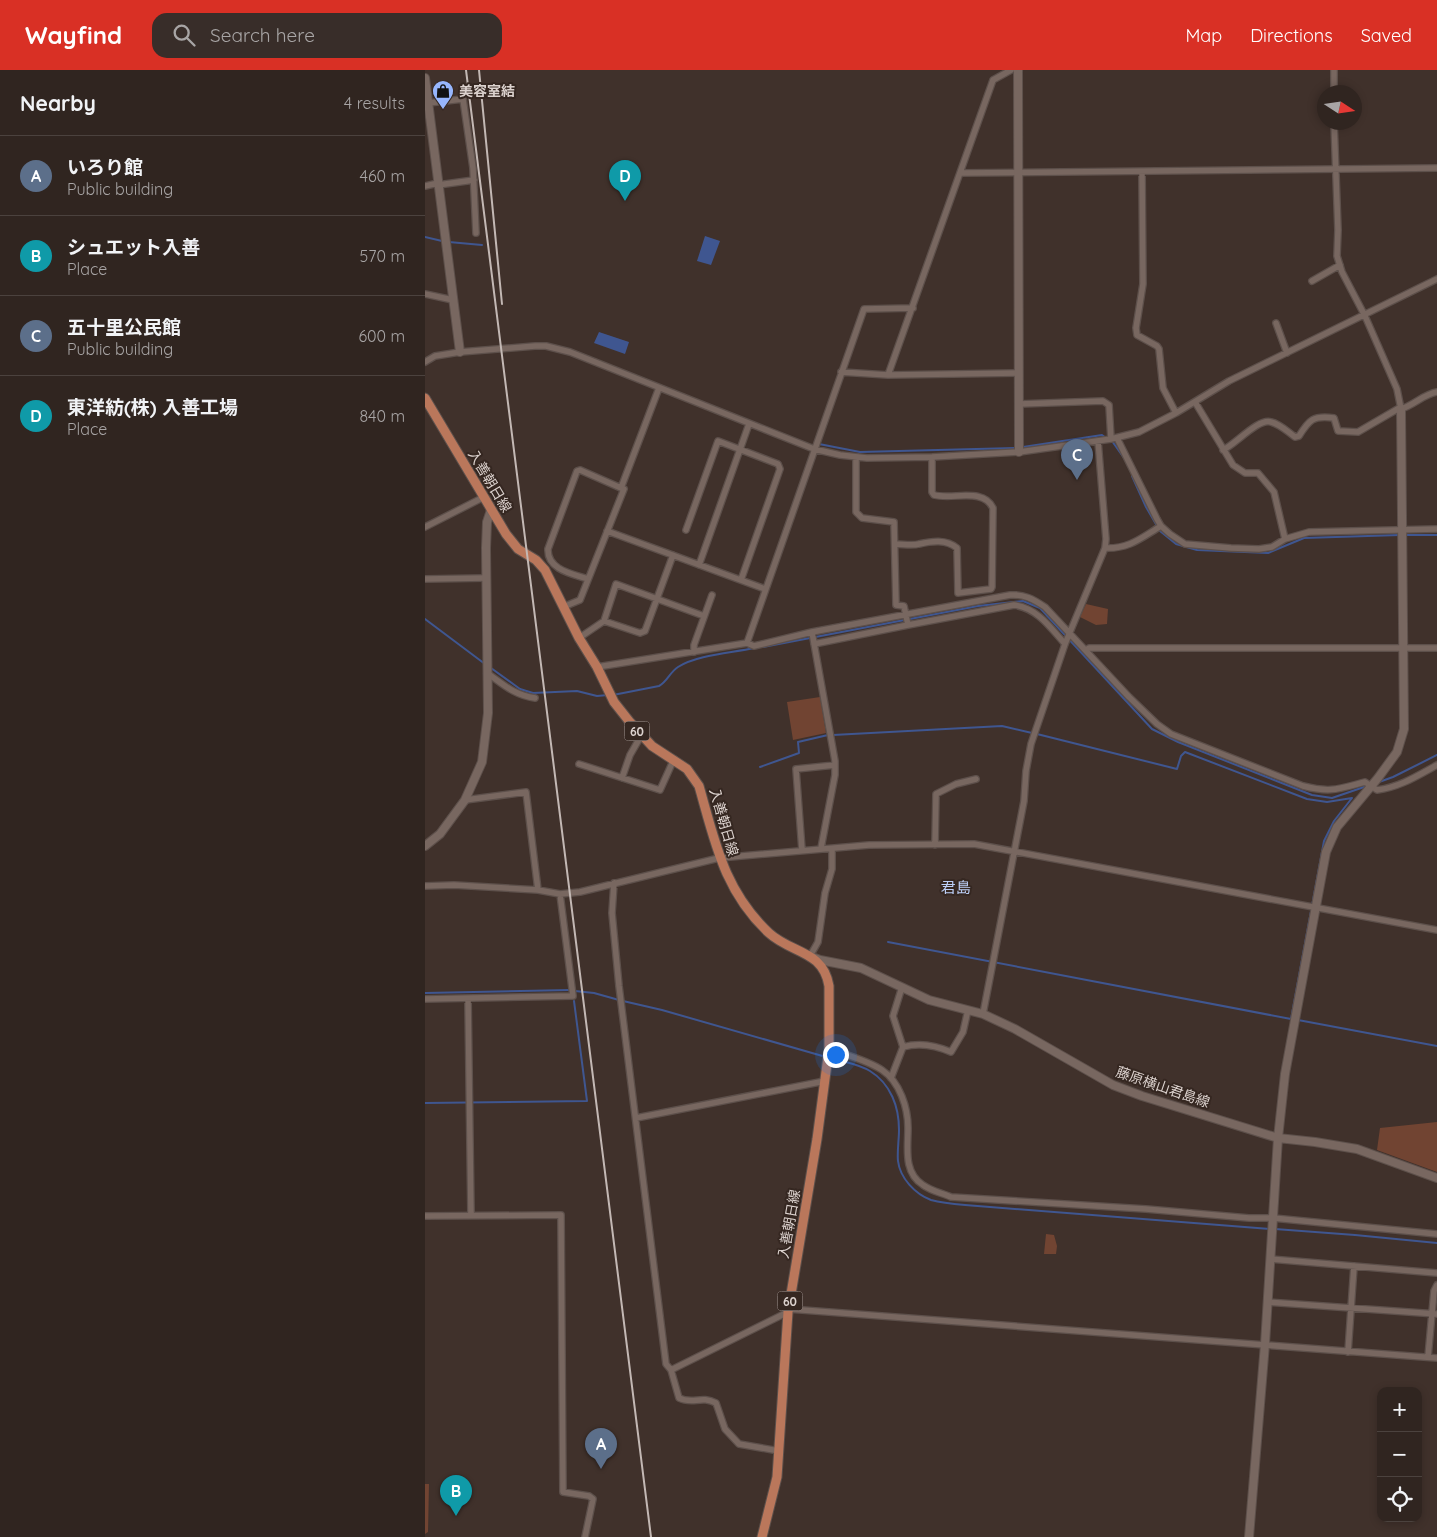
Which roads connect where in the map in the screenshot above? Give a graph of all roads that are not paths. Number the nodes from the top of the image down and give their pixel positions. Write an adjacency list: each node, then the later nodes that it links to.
1 (1011, 70): 12 (street)
2 (1017, 70): 10 (street)
3 (1334, 70): 5 (street)
4 (425, 78): 6 (street)
5 (1334, 85)
6 (427, 109): 13 (street); 14 (street)
7 (1335, 130): 9 (street)
8 (1437, 168): 9 (street)
9 (1335, 169): 11 (street); 17 (street)
10 (1018, 172): 11 (street); 12 (street); 29 (street)
11 (1142, 172): 37 (street)
12 (960, 173): 22 (street)
13 (474, 180): 14 (street); 16 (street)
14 (438, 184): 15 (street); 21 (street)
15 (425, 186)
16 (476, 233)
17 (1340, 265): 19 (street); 23 (street)
18 (1437, 279): 23 (street)
19 (1312, 281)
20 (425, 294): 21 (street)
21 (453, 300): 25 (street)
22 (913, 308): 28 (street); 30 (street)
23 (1365, 316): 26 (street); 36 (street)
24 (1276, 323): 26 (street)
25 (460, 352): 27 (street); 31 (street)
26 (1287, 353): 34 (street)
27 (425, 362)
28 (841, 372): 30 (street); 42 (street)
29 (1018, 373): 30 (street); 35 (street)
30 (888, 375)
31 (659, 388): 38 (street); 47 (street)
32 (1437, 392): 36 (street)
33 (425, 398): 48 (main road, 入善朝日線 / 60)
34 (1195, 402): 37 (street); 43 (street)
35 (1019, 404): 39 (street); 44 (street)
36 (1401, 408): 43 (street); 53 (street)
37 (1176, 413): 39 (street)
38 (749, 424): 41 (street); 42 (street)
39 (1114, 438): 40 (street); 50 (street)
40 (1098, 441): 44 (street); 58 (street)
41 (740, 449): 52 (street); 60 (street); 64 (street)
42 (814, 449): 45 (street); 65 (street)
43 (1223, 450): 56 (street)
44 (1019, 452): 46 (street)
45 (856, 457): 46 (street); 57 (street)
46 (932, 457): 57 (street)
47 (621, 488): 55 (street); 63 (street)
48 (484, 498): 49 (main road, 入善朝日線 / 60); 51 (street)
49 (491, 510): 61 (street); 68 (main road, 入善朝日線 / 60)
50 (1161, 526): 56 (street); 58 (street)
51 (425, 527)
52 (686, 530)
53 (1402, 530): 54 (street); 56 (street); 79 (street)
54 (1437, 530)
55 (607, 531): 59 (street); 63 (street)
56 (1285, 539)
57 (895, 544): 69 (street)
58 (1105, 548): 74 (street)
59 (673, 555): 60 (street); 67 (street)
60 (699, 565): 64 (street)
61 (487, 578): 62 (street); 84 (street)
62 (425, 579)
63 (588, 579): 68 (street)
64 (741, 580): 65 (street)
65 (765, 589): 76 (street)
66 (712, 595): 70 (street)
67 (657, 599): 70 (street); 71 (street); 71 (street)
68 (563, 607): 75 (main road, 入善朝日線 / 60)
69 (907, 614): 72 (street); 73 (street); 74 (street)
70 (704, 616): 82 (street)
71 (603, 621): 75 (street)
72 (909, 625): 77 (street); 78 (street)
73 (812, 632): 76 (street); 77 (street)
74 (1070, 634): 78 (street); 81 (street)
75 (579, 638): 83 (main road, 入善朝日線 / 60)
76 (747, 643): 82 (street)
77 (814, 644): 89 (street)
78 (1065, 644): 100 (street)
79 (1403, 648): 80 (street); 81 (street); 93 (street)
80 (1437, 648)
81 (1086, 650): 93 (street)
82 (694, 652): 83 (street)
83 (597, 667): 86 (main road, 入善朝日線 / 60)
84 (487, 673): 85 (street); 94 (street)
85 (535, 698)
86 (641, 736): 87 (main road, 入善朝日線 / 60); 91 (street)
87 (674, 759): 91 (street); 101 (main road, 入善朝日線 / 60)
88 (579, 764): 91 (street)
89 (835, 765): 97 (street); 99 (street)
90 (1437, 765): 93 (street)
91 (622, 778)
92 (975, 779): 95 (street)
93 (1370, 787): 106 (street)
94 (465, 800): 96 (street); 104 (street)
95 (935, 845): 98 (street); 100 (street)
96 (425, 846)
97 (821, 848): 98 (street); 99 (street)
98 (831, 849): 108 (street)
99 (803, 850): 101 (street)
100 (1014, 851): 106 (street); 113 (street)
101 (719, 858): 102 (street); 108 (main road, 入善朝日線 / 60)
102 (614, 883): 105 (street); 118 (street)
103 (425, 886): 104 (street)
104 (537, 890): 105 (street)
105 (559, 894): 111 (street)
106 (1316, 907): 107 (street); 119 (street)
107 (1437, 930)
108 (810, 956): 109 (street, 藤原横山君島線); 115 (main road, 入善朝日線 / 60)
109 (902, 987): 112 (street, 藤原横山君島線); 114 (street)
110 (425, 999): 111 (street)
111 (468, 999): 121 (street)
112 (968, 1010): 113 (street, 藤原横山君島線); 114 (street)
113 (983, 1014): 119 (street, 藤原横山君島線)
114 (903, 1048): 116 (street)
115 (829, 1049): 116 (street); 117 (main road, 入善朝日線 / 60)
116 (891, 1078): 123 (street)
117 (825, 1080): 118 (street); 131 (main road, 入善朝日線 / 60)
118 (636, 1118): 137 (street)
119 (1278, 1138): 120 (street, 藤原横山君島線); 123 (street)
120 (1437, 1178)
121 (471, 1215): 122 (street); 139 (street)
122 (425, 1216)
123 (1273, 1218): 124 (street); 125 (street)
124 (1437, 1234)
125 (1270, 1259): 126 (street); 129 (street)
126 (1354, 1266): 127 (street); 130 (street)
127 (1437, 1273)
128 (1437, 1285): 132 (street)
129 (1267, 1302): 130 (street); 133 (street)
130 (1351, 1308): 132 (street); 134 (street)
131 (788, 1310): 133 (street); 137 (street); 138 (main road, 入善朝日線 / 60)
132 (1435, 1313): 135 (street)
133 (1265, 1344): 134 (street); 141 (street)
134 (1348, 1352): 135 (street)
135 (1429, 1357): 136 (street)
136 (1437, 1358)
137 (671, 1370): 138 (street)
138 (779, 1451): 140 (main road, 入善朝日線 / 60)
139 (585, 1537)
140 (761, 1537)
141 (1249, 1537)

